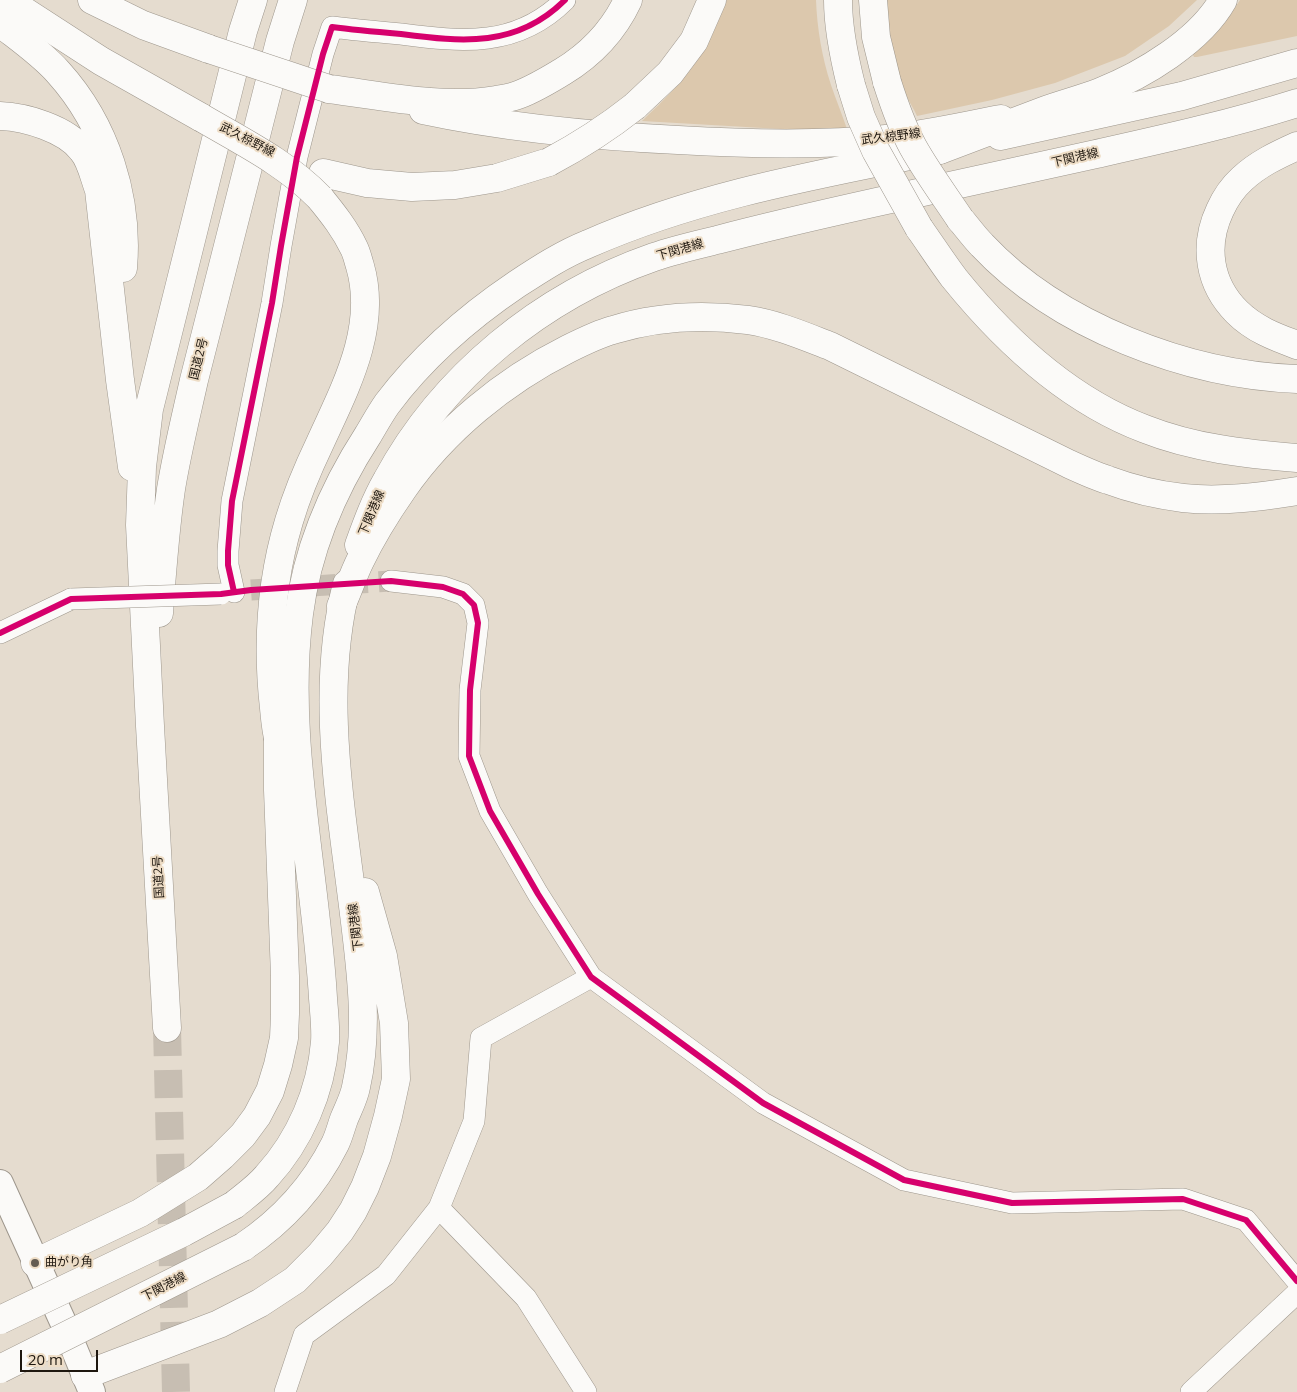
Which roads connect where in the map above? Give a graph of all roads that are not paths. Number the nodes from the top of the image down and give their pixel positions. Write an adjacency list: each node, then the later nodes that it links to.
1 (7, 0): 20 (main road, 武久椋野線, bridge)
2 (92, 0): 13 (main road, 武久椋野線, bridge)
3 (253, 0): 26 (main road, 国道2号)
4 (294, 0): 31 (main road, 国道2号)
5 (565, 0): 30 (street, bridge)
6 (628, 0): 13 (main road)
7 (712, 0): 20 (main road, 武久椋野線, bridge)
8 (838, 0): 24 (main road, bridge)
9 (873, 0): 22 (main road, bridge)
10 (1223, 0): 16 (main road)
11 (0, 22): 23 (main road)
12 (1297, 63): 14 (main road)
13 (329, 89): 16 (main road, 武久椋野線)
14 (1182, 96): 16 (main road, 武久椋野線); 19 (main road)
15 (1297, 103): 28 (main road, 下関港線)
16 (1045, 110): 19 (main road)
17 (0, 116): 23 (main road)
18 (1297, 146): 21 (main road)
19 (940, 150): 29 (main road)
20 (322, 186): 32 (main road)
21 (1297, 344)
22 (1297, 379)
23 (120, 380): 26 (main road)
24 (1297, 458)
25 (1297, 491): 28 (main road)
26 (140, 525): 31 (main road, 国道2号)
27 (391, 581): 35 (street)
28 (341, 606): 33 (main road, 下関港線)
29 (299, 611): 32 (main road); 34 (main road)
30 (0, 633)
31 (150, 726): 36 (main road, 国道2号)
32 (278, 739): 34 (main road); 39 (main road)
33 (340, 801): 45 (main road, 下関港線, bridge); 46 (main road)
34 (309, 860): 42 (main road, bridge)
35 (592, 977): 38 (street); 40 (street)
36 (167, 1028)
37 (0, 1183): 39 (street)
38 (439, 1208): 47 (street); 48 (street)
39 (35, 1263): 43 (street)
40 (1297, 1281)
41 (1297, 1293): 49 (street)
42 (0, 1320)
43 (63, 1322): 44 (main road); 46 (street)
44 (0, 1356)
45 (0, 1369)
46 (89, 1384)
47 (285, 1392)
48 (586, 1392)
49 (1191, 1392)

